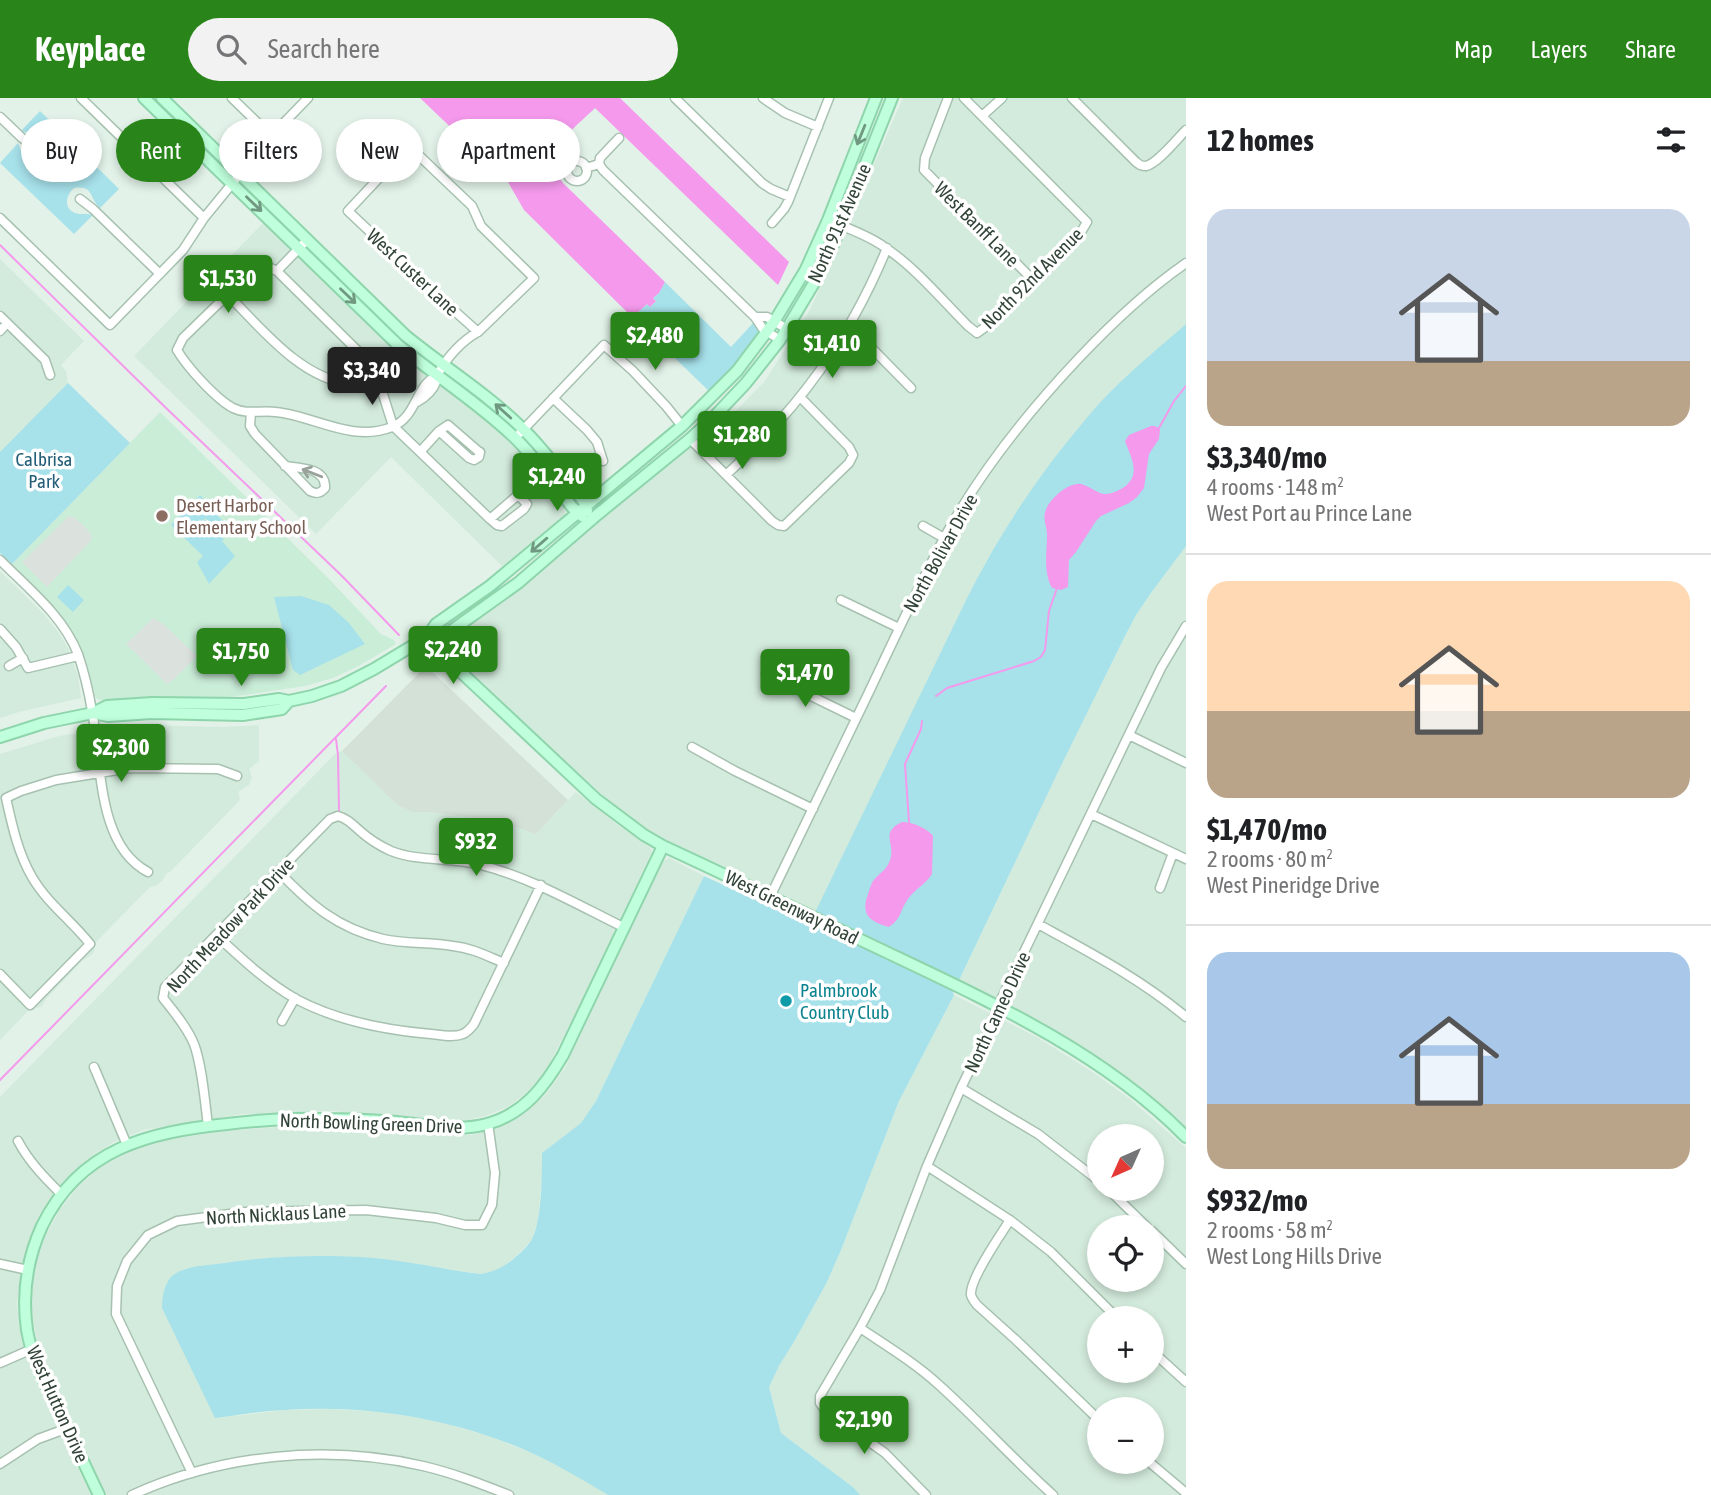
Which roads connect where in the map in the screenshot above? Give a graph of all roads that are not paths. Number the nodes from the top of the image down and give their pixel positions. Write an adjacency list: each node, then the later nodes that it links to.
1 (81, 98): 29 (street)
2 (144, 98): 25 (street)
3 (162, 98): 21 (street)
4 (232, 98): 5 (street)
5 (309, 98)
6 (675, 98): 26 (street)
7 (762, 98): 17 (street)
8 (830, 98): 17 (street)
9 (876, 98): 30 (street, North 91st Avenue, one-way to 30)
10 (892, 98): 32 (street, North 91st Avenue)
11 (948, 98): 39 (street, West Banff Lane)
12 (964, 98): 15 (street)
13 (1002, 98): 15 (street)
14 (1072, 98): 18 (street)
15 (982, 116): 39 (street, North 92nd Avenue)
16 (0, 117): 19 (street)
17 (818, 127): 26 (street)
18 (1186, 130)
19 (21, 137)
20 (619, 138): 22 (street)
21 (219, 154)
22 (599, 164): 23 (street); 42 (street)
23 (586, 168)
24 (248, 182): 33 (street)
25 (231, 183): 29 (street); 34 (street, one-way to 34)
26 (790, 197): 31 (street)
27 (80, 199): 38 (street)
28 (0, 218): 38 (street)
29 (204, 218): 38 (street)
30 (828, 220): 32 (street); 43 (street, North 91st Avenue)
31 (772, 223)
32 (841, 225): 35 (street); 46 (street, North 91st Avenue)
33 (307, 240): 34 (street); 51 (street)
34 (299, 248): 37 (street); 51 (street, one-way to 51)
35 (887, 248): 39 (street, North 92nd Avenue); 45 (street)
36 (1186, 263): 72 (street, North Bolivar Drive)
37 (277, 271): 40 (street); 53 (street)
38 (160, 274)
39 (1033, 280)
40 (228, 295): 53 (street); 57 (street)
41 (0, 316): 44 (street)
42 (755, 317): 43 (street); 49 (street)
43 (774, 321): 46 (street); 49 (street, North 91st Avenue)
44 (7, 323): 47 (street); 52 (street)
45 (850, 326): 54 (street); 55 (street)
46 (787, 329): 50 (street, North 91st Avenue)
47 (0, 331)
48 (478, 332): 48 (street, West Custer Lane); 51 (street)
49 (767, 332): 50 (street); 59 (street, North 91st Avenue)
50 (780, 340): 63 (street, North 91st Avenue)
51 (440, 371): 58 (street); 60 (street, one-way to 51); 62 (street)
52 (50, 375)
53 (378, 380): 58 (street)
54 (911, 388)
55 (800, 397): 67 (street); 67 (street)
56 (553, 398): 59 (street); 60 (street); 65 (street)
57 (251, 412): 58 (street); 66 (street)
58 (393, 426): 64 (street)
59 (682, 426): 68 (street, North 91st Avenue)
60 (523, 429): 62 (street); 68 (street)
61 (439, 431): 61 (street); 64 (street)
62 (515, 438): 68 (street)
63 (690, 439): 67 (street); 70 (street, North 91st Avenue)
64 (420, 452): 69 (street)
65 (603, 461)
66 (285, 466): 66 (street, one-way to 66)
67 (726, 475)
68 (581, 509): 70 (street); 78 (street, North 91st Avenue, one-way to 78)
69 (490, 519): 69 (street)
70 (590, 521): 78 (street, North 91st Avenue)
71 (923, 526): 72 (street)
72 (944, 538): 76 (street, North Bolivar Drive)
73 (0, 560): 79 (street)
74 (841, 600): 76 (street)
75 (1186, 626): 85 (street, North Cameo Drive)
76 (899, 628): 84 (street, North Bolivar Drive)
77 (0, 629): 80 (street)
78 (427, 637): 83 (street, North 91st Avenue); 93 (street, West Greenway Road)
79 (78, 656): 80 (street); 83 (street)
80 (23, 658): 81 (street)
81 (9, 666)
82 (766, 674): 84 (street)
83 (93, 713): 86 (street, North 91st Avenue); 89 (street)
84 (856, 718): 91 (street, North Bolivar Drive)
85 (1129, 735): 88 (street); 92 (street, North Cameo Drive)
86 (0, 737)
87 (692, 747): 91 (street)
88 (1186, 763)
89 (100, 772): 90 (street); 96 (street); 105 (street)
90 (237, 776)
91 (813, 808): 100 (street, North Bolivar Drive)
92 (1091, 814): 94 (street); 101 (street, North Cameo Drive)
93 (663, 846): 100 (street, West Greenway Road); 102 (street, North Bowling Green Drive)
94 (1173, 853): 95 (street); 99 (street)
95 (1186, 859)
96 (148, 872)
97 (279, 872): 98 (street, North Meadow Park Drive); 103 (street, North Meadow Park Drive); 104 (street)
98 (541, 885): 102 (street); 104 (street)
99 (1160, 888)
100 (770, 897): 107 (street, West Greenway Road)
101 (1038, 924): 107 (street, North Cameo Drive); 108 (street)
102 (623, 927): 112 (street, North Bowling Green Drive)
103 (216, 935): 106 (street); 113 (street, North Meadow Park Drive)
104 (504, 964): 106 (street)
105 (0, 974)
106 (295, 998): 109 (street)
107 (998, 1006): 111 (street, North Cameo Drive); 114 (street, West Greenway Road)
108 (1186, 1017)
109 (282, 1021)
110 (94, 1067): 116 (street)
111 (961, 1088): 117 (street, North Cameo Drive); 118 (street)
112 (488, 1124): 113 (street, North Bowling Green Drive); 136 (street, North Nicklaus Lane)
113 (208, 1126): 116 (street, North Bowling Green Drive)
114 (1186, 1137)
115 (18, 1141): 119 (street)
116 (127, 1145): 119 (street, North Bowling Green Drive)
117 (927, 1166): 122 (street); 128 (street, North Cameo Drive)
118 (1087, 1172)
119 (62, 1195): 126 (street, North Bowling Green Drive)
120 (1120, 1201): 121 (street)
121 (1135, 1215)
122 (1010, 1220): 127 (street); 133 (street)
123 (1164, 1243): 125 (street)
124 (0, 1264): 126 (street)
125 (1186, 1264)
126 (28, 1270): 129 (street, West Hutton Drive)
127 (1105, 1306)
128 (860, 1328): 142 (street, North Cameo Drive); 143 (street)
129 (32, 1349): 131 (street); 134 (street, West Hutton Drive)
130 (1164, 1362): 132 (street)
131 (0, 1363)
132 (1186, 1382)
133 (1087, 1408)
134 (68, 1428): 135 (street); 139 (street, West Hutton Drive)
135 (0, 1464)
136 (192, 1473): 140 (street); 141 (street)
137 (1163, 1474): 138 (street)
138 (1186, 1493)
139 (99, 1495)
140 (132, 1495)
141 (509, 1495)
142 (926, 1495)
143 (1053, 1495)

